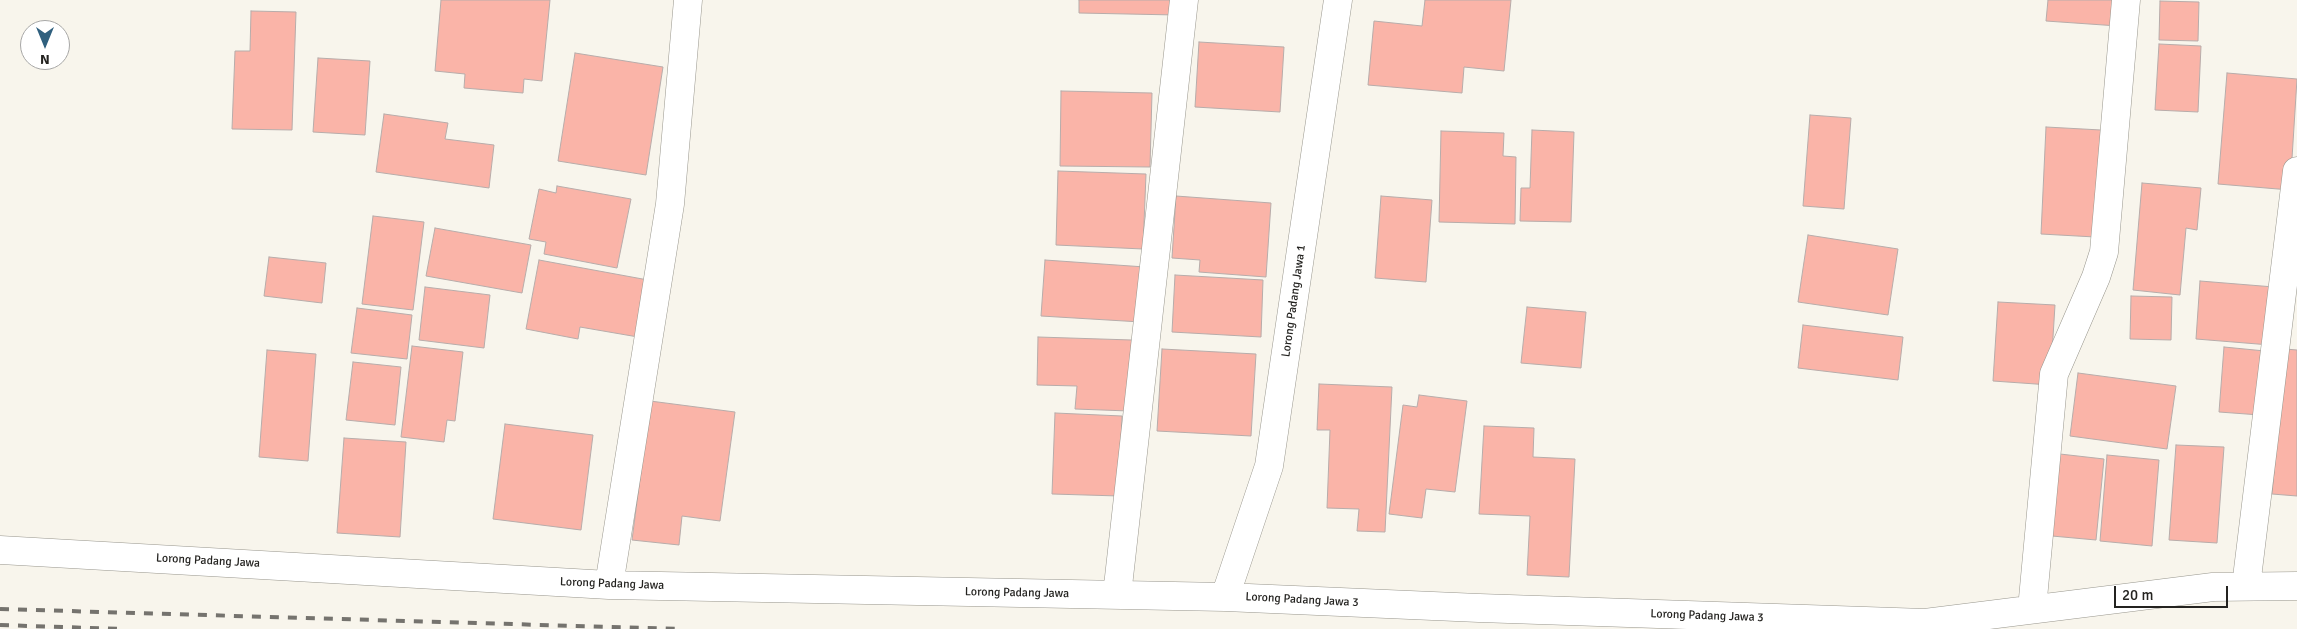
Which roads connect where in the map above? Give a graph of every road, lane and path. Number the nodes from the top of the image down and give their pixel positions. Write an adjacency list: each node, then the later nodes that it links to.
1 (688, 0): 7 (street)
2 (1184, 0): 10 (street)
3 (1338, 0): 11 (street, Lorong Padang Jawa 1)
4 (2126, 0): 12 (street)
5 (2297, 171): 8 (street)
6 (0, 550): 7 (street, Lorong Padang Jawa)
7 (609, 585): 10 (street, Lorong Padang Jawa)
8 (2246, 586): 9 (street, Lorong Padang Jawa 3); 12 (street, Lorong Padang Jawa 3)
9 (2297, 586)
10 (1117, 595): 11 (street, Lorong Padang Jawa)
11 (1225, 597): 12 (street, Lorong Padang Jawa 3)
12 (2032, 609)

